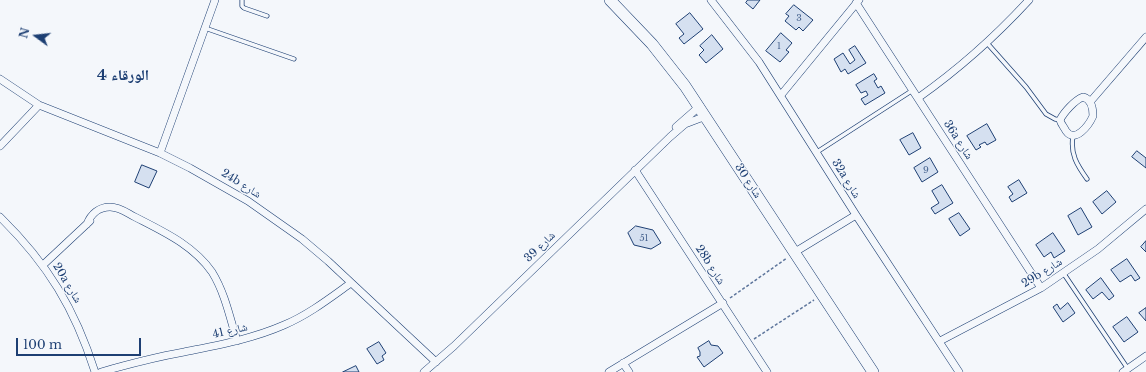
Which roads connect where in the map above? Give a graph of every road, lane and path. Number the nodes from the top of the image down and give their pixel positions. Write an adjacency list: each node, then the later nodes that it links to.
1 (215, 0): 8 (street)
2 (242, 0): 7 (lane)
3 (610, 0): 18 (street, شارع 30)
4 (711, 0): 14 (street, 32a شارع)
5 (1029, 0): 10 (street)
6 (858, 2): 13 (street, 36a شارع); 14 (street)
7 (267, 16)
8 (205, 28): 11 (lane); 24 (street)
9 (1146, 37): 16 (street)
10 (987, 43): 15 (street); 19 (lane)
11 (294, 59)
12 (0, 79): 17 (street, 24b شارع)
13 (913, 90): 15 (street, 36a شارع); 23 (lane)
14 (781, 95): 23 (street, 32a شارع)
15 (918, 98): 34 (street, 36a شارع)
16 (1090, 102): 19 (street); 20 (street)
17 (39, 104): 22 (street); 24 (street, 24b شارع)
18 (703, 111): 21 (street, شارع 39); 21 (street, شارع 39); 30 (street, شارع 30)
19 (1060, 120): 20 (street)
20 (1073, 136): 26 (lane)
21 (670, 137): 25 (street, شارع 39)
22 (0, 146)
23 (817, 152): 28 (street, 32a شارع)
24 (160, 153): 33 (street, 24b شارع)
25 (635, 170): 36 (street, 28b شارع); 41 (street, شارع 39)
26 (1087, 179)
27 (1146, 209): 32 (street, 29b شارع)
28 (856, 215): 30 (street); 38 (street, 32a شارع)
29 (0, 217): 31 (street, 20a شارع)
30 (795, 252): 35 (street, شارع 30); 36 (path)
31 (43, 265): 37 (street); 44 (street, 20a شارع)
32 (1064, 274): 34 (street, 29b شارع); 43 (lane)
33 (352, 283): 37 (street, شارع 41); 41 (street, 24b شارع)
34 (1041, 288): 38 (street, 29b شارع)
35 (822, 294): 39 (path); 50 (street, شارع 30)
36 (722, 304): 39 (street, 28b شارع); 42 (street)
37 (237, 341): 45 (street, شارع 41)
38 (940, 341): 51 (street, 32a شارع)
39 (748, 343): 49 (street, 28b شارع)
40 (1146, 356): 43 (street)
41 (436, 362): 46 (street, شارع 39)
42 (623, 363): 47 (street); 48 (street)
43 (1125, 370)
44 (96, 372)
45 (101, 372)
46 (424, 372)
47 (609, 372)
48 (629, 372)
49 (767, 372)
50 (873, 372)
51 (959, 372)

